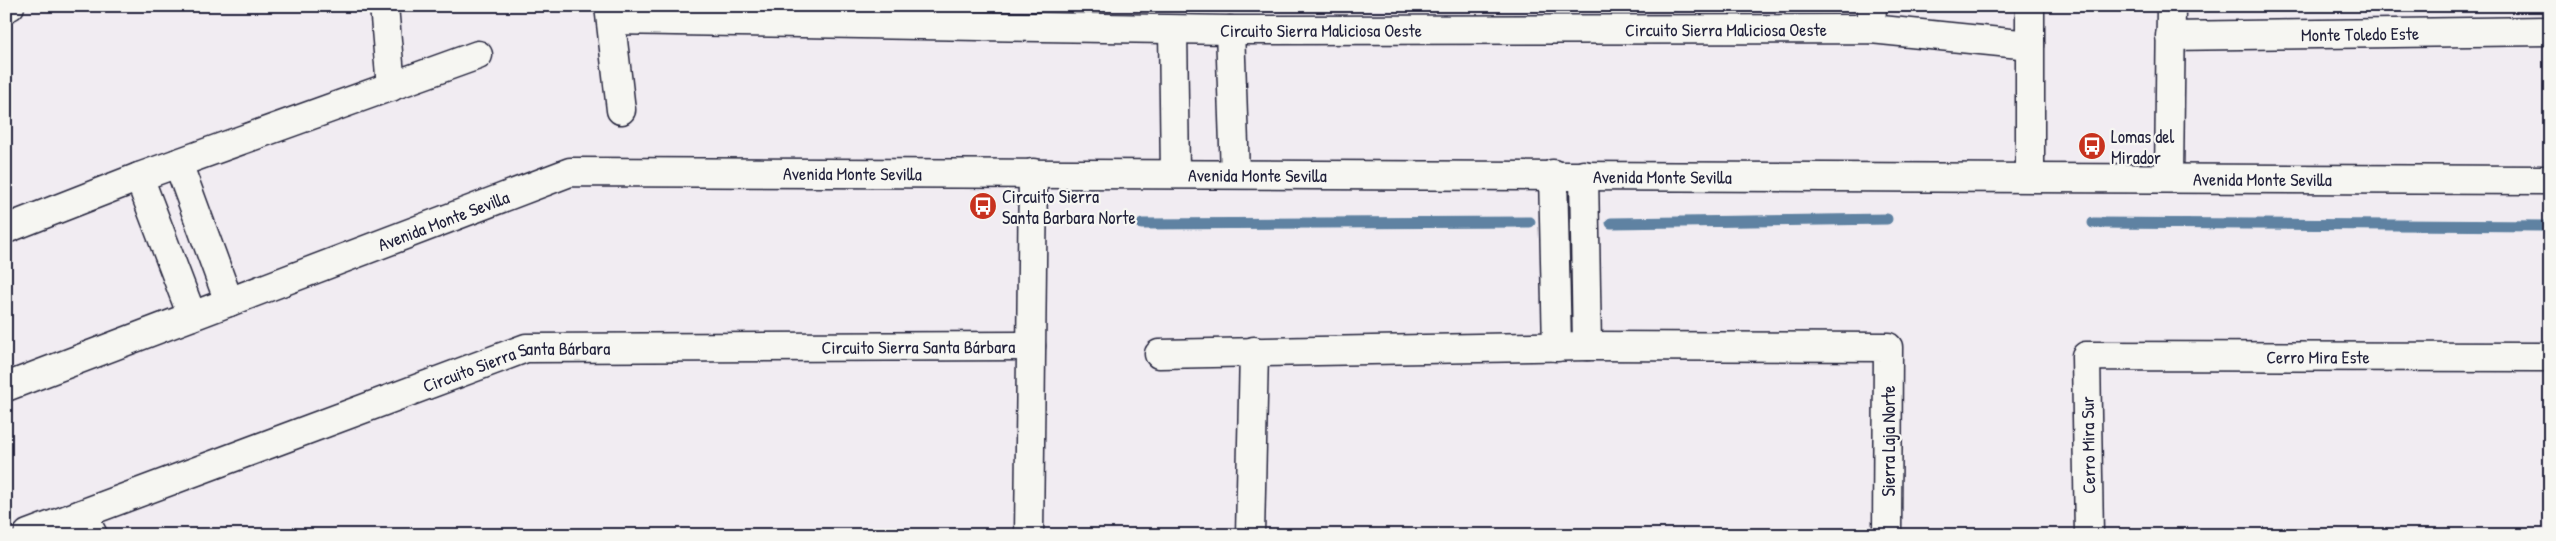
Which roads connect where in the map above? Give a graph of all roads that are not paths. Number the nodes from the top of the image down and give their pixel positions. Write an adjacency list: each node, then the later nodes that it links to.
1 (384, 6): 12 (street)
2 (2030, 6): 10 (street)
3 (2171, 6): 9 (street)
4 (610, 13): 6 (street, Circuito Sierra Maliciosa Oeste); 13 (street)
5 (1871, 18): 7 (street, Circuito Sierra Maliciosa Oeste); 10 (street, Circuito Sierra Maliciosa Oeste)
6 (1173, 30): 7 (street, Circuito Sierra Maliciosa Oeste); 16 (street)
7 (1230, 30): 17 (street)
8 (2550, 31): 9 (street, Monte Toledo Este)
9 (2170, 36): 22 (street)
10 (2030, 45): 21 (street)
11 (478, 55): 12 (street)
12 (391, 87): 14 (street)
13 (621, 110)
14 (178, 163): 20 (street); 25 (street)
15 (1033, 173): 16 (street, Avenida Monte Sevilla); 25 (street, Avenida Monte Sevilla); 27 (street)
16 (1175, 173): 17 (street, Avenida Monte Sevilla)
17 (1235, 174): 18 (street, Avenida Monte Sevilla)
18 (1553, 174): 19 (street, Avenida Monte Sevilla); 29 (street)
19 (1584, 175): 21 (street, Avenida Monte Sevilla); 28 (street)
20 (139, 177): 24 (street); 26 (street)
21 (2030, 177): 22 (street, Avenida Monte Sevilla)
22 (2169, 178): 23 (street, Avenida Monte Sevilla)
23 (2550, 180)
24 (6, 229)
25 (229, 302): 26 (street, Avenida Monte Sevilla)
26 (192, 316): 34 (street, Avenida Monte Sevilla)
27 (1031, 346): 35 (street, Circuito Sierra Santa Bárbara); 37 (street)
28 (1587, 346): 29 (street); 39 (street, Sierra Laja Norte)
29 (1557, 347): 30 (street)
30 (1254, 351): 31 (street); 38 (street)
31 (1159, 354)
32 (2086, 356): 33 (street, Cerro Mira Este); 40 (street, Cerro Mira Sur)
33 (2550, 357)
34 (8, 387)
35 (88, 524): 36 (street, Circuito Sierra Santa Bárbara)
36 (28, 534)
37 (1029, 535)
38 (1250, 535)
39 (1887, 535)
40 (2090, 535)

